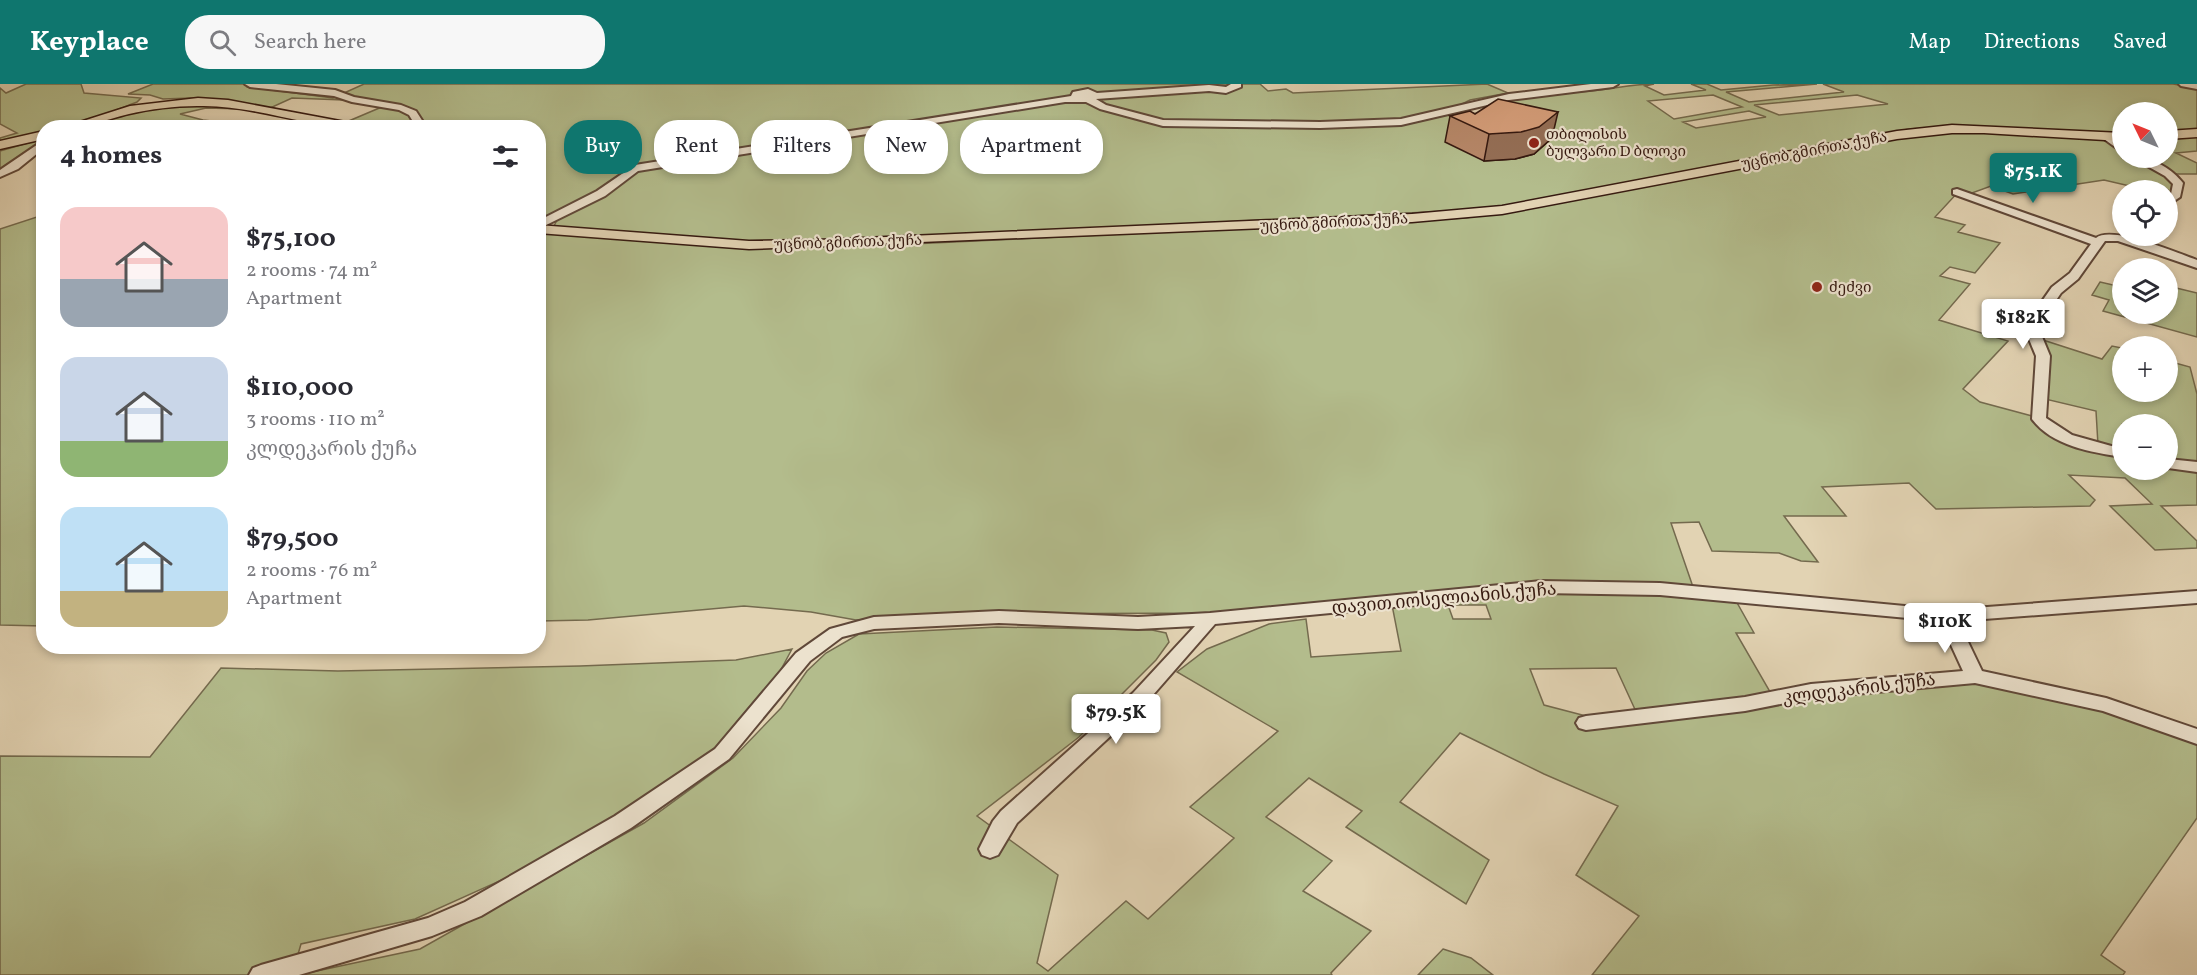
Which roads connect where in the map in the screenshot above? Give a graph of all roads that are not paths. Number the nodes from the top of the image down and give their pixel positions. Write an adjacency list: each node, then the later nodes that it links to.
1 (250, 84): 10 (street)
2 (1207, 84): 7 (street)
3 (1236, 84): 7 (street)
4 (1613, 84): 7 (street)
5 (2184, 84): 6 (street)
6 (2197, 86)
7 (1093, 96): 23 (street)
8 (95, 120): 9 (main road)
9 (313, 120)
10 (417, 120)
11 (2197, 133): 12 (main road)
12 (2178, 134)
13 (2108, 137): 14 (main road, უცნობ გმირთა ქუჩა); 16 (street); 24 (main road, უცნობ გმირთა ქუჩა)
14 (2112, 137)
15 (36, 139): 18 (main road)
16 (2112, 140)
17 (36, 145): 20 (street)
18 (0, 147)
19 (2157, 168): 21 (street)
20 (0, 174)
21 (2175, 180)
22 (1957, 192): 26 (street)
23 (546, 224)
24 (546, 229)
25 (2112, 237): 26 (street)
26 (2098, 243): 29 (street)
27 (2148, 246): 28 (street)
28 (2197, 264)
29 (2112, 450)
30 (2178, 465): 31 (street)
31 (2197, 467)
32 (2197, 597): 33 (street, დავით იოსელიანის ქუჩა)
33 (1947, 616): 34 (street, დავით იოსელიანის ქუჩა); 35 (street)
34 (1210, 619): 38 (street); 39 (street, დავით იოსელიანის ქუჩა)
35 (1975, 676): 36 (street, კლდეკარის ქუჩა); 37 (street, კლდეკარის ქუჩა)
36 (1586, 723)
37 (2197, 737)
38 (990, 849)
39 (261, 975)

